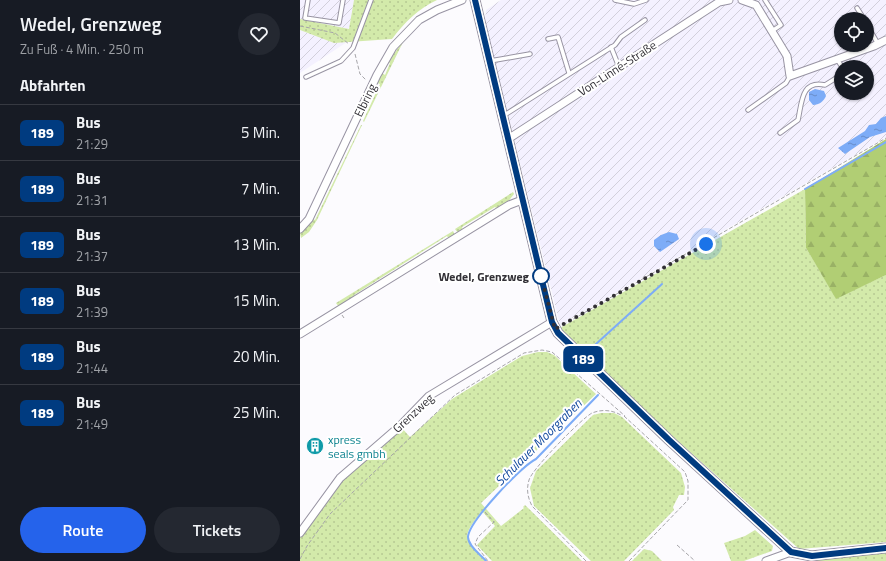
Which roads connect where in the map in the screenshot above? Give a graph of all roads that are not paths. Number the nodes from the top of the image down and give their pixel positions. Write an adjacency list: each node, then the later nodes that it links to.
1 (308, 0): 2 (lane)
2 (343, 0)
3 (371, 0): 26 (lane)
4 (462, 0): 33 (street, Elbring)
5 (475, 0): 22 (street)
6 (615, 0): 7 (lane)
7 (646, 0)
8 (728, 0): 23 (street, Von-Linné-Straße)
9 (742, 0): 14 (street)
10 (765, 0): 14 (lane)
11 (857, 8): 12 (lane)
12 (860, 12)
13 (645, 20): 19 (lane)
14 (772, 31): 25 (street)
15 (874, 37): 18 (lane)
16 (548, 39): 24 (lane)
17 (886, 40): 18 (street)
18 (878, 44): 21 (street)
19 (611, 48): 23 (lane); 24 (lane)
20 (530, 54): 22 (lane)
21 (837, 59): 25 (street)
22 (489, 61): 29 (street)
23 (619, 67): 31 (street, Von-Linné-Straße)
24 (569, 74): 29 (lane)
25 (790, 76): 28 (lane)
26 (306, 77)
27 (834, 80): 30 (lane)
28 (748, 110)
29 (502, 117): 31 (street)
30 (780, 133)
31 (508, 139): 32 (street)
32 (522, 200): 34 (street); 35 (street)
33 (300, 229)
34 (553, 325): 36 (street, Grenzweg); 38 (street)
35 (300, 334)
36 (300, 532)
37 (886, 548): 38 (street)
38 (791, 552): 39 (street)
39 (766, 561)

